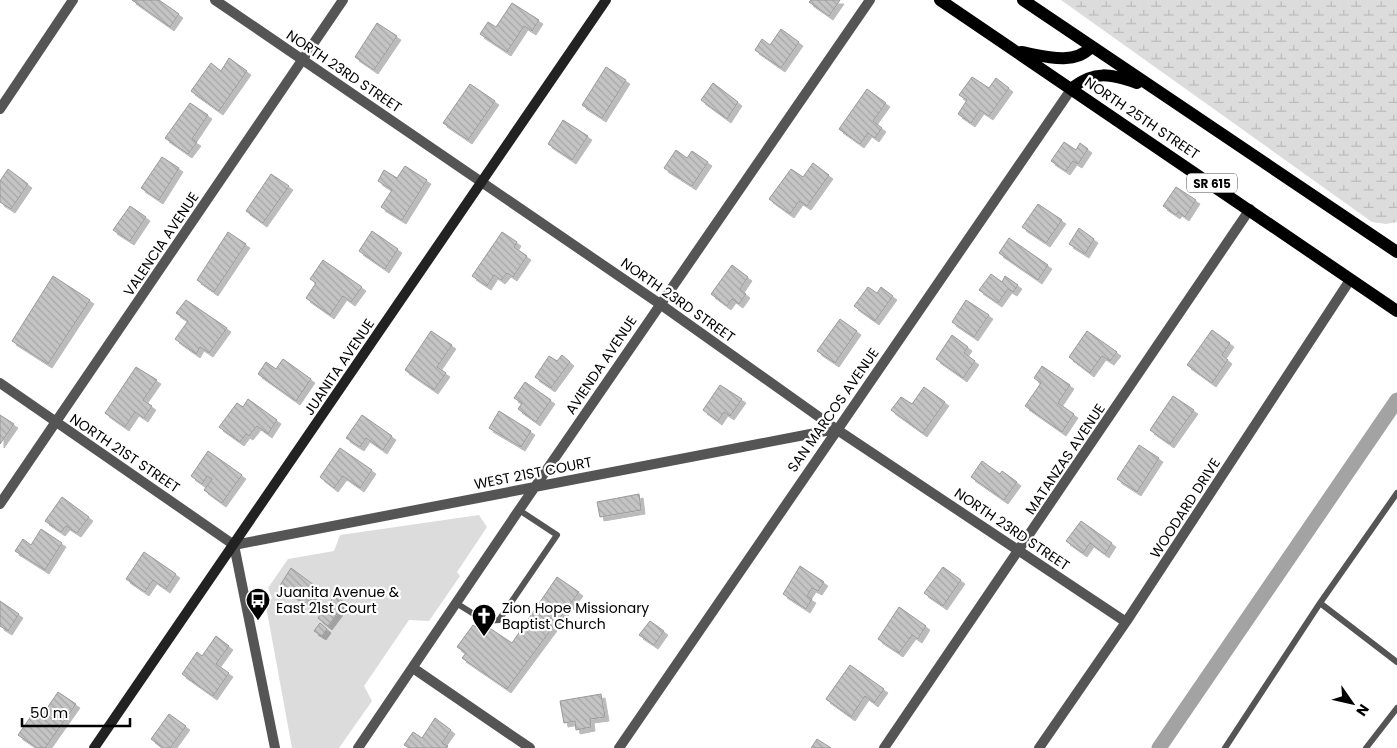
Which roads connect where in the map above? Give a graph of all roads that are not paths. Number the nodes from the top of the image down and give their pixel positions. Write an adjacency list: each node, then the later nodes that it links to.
1 (74, 0): 13 (street)
2 (215, 0): 10 (street, NORTH 23RD STREET)
3 (343, 0): 10 (street, VALENCIA AVENUE)
4 (606, 0): 14 (street, JUANITA AVENUE)
5 (870, 0): 18 (street, AVIENDA AVENUE)
6 (940, 0): 9 (main road, NORTH 25TH STREET / SR 615)
7 (1022, 0): 8 (main road)
8 (1091, 47): 9 (main road); 11 (main road)
9 (1016, 51): 12 (main road, NORTH 25TH STREET / SR 615)
10 (303, 59): 14 (street, NORTH 23RD STREET); 21 (street, VALENCIA AVENUE)
11 (1150, 87): 12 (main road); 16 (main road)
12 (1072, 88): 15 (main road, NORTH 25TH STREET / SR 615); 22 (street, SAN MARCOS AVENUE)
13 (0, 109)
14 (482, 182): 18 (street, NORTH 23RD STREET); 27 (street, JUANITA AVENUE)
15 (1250, 209): 17 (main road, NORTH 25TH STREET / SR 615); 28 (street, MATANZAS AVENUE)
16 (1397, 252)
17 (1350, 280): 19 (main road, SR 615); 31 (street, WOODARD DRIVE)
18 (660, 304): 22 (street, NORTH 23RD STREET); 23 (street, AVIENDA AVENUE)
19 (1395, 310)
20 (0, 384): 21 (street, NORTH 21ST STREET)
21 (56, 422): 25 (street, VALENCIA AVENUE); 27 (street, NORTH 21ST STREET)
22 (836, 429): 23 (street, WEST 21ST COURT); 28 (street, NORTH 23RD STREET); 39 (street, SAN MARCOS AVENUE)
23 (535, 487): 26 (street, AVIENDA AVENUE); 27 (street, WEST 21ST COURT)
24 (1397, 493): 30 (lane)
25 (0, 504)
26 (519, 510): 29 (street, AVIENDA AVENUE); 29 (lane)
27 (234, 545): 35 (street, JUANITA AVENUE); 36 (street)
28 (1019, 550): 31 (street, NORTH 23RD STREET); 40 (street, MATANZAS AVENUE)
29 (456, 602): 33 (street, AVIENDA AVENUE)
30 (1320, 603): 32 (lane); 42 (lane)
31 (1126, 622): 41 (street, WOODARD DRIVE)
32 (1397, 662)
33 (414, 668): 37 (street, AVIENDA AVENUE); 38 (street)
34 (1397, 708): 43 (lane)
35 (94, 748)
36 (275, 748)
37 (358, 748)
38 (530, 748)
39 (619, 748)
40 (884, 748)
41 (1039, 748)
42 (1224, 748)
43 (1366, 748)

